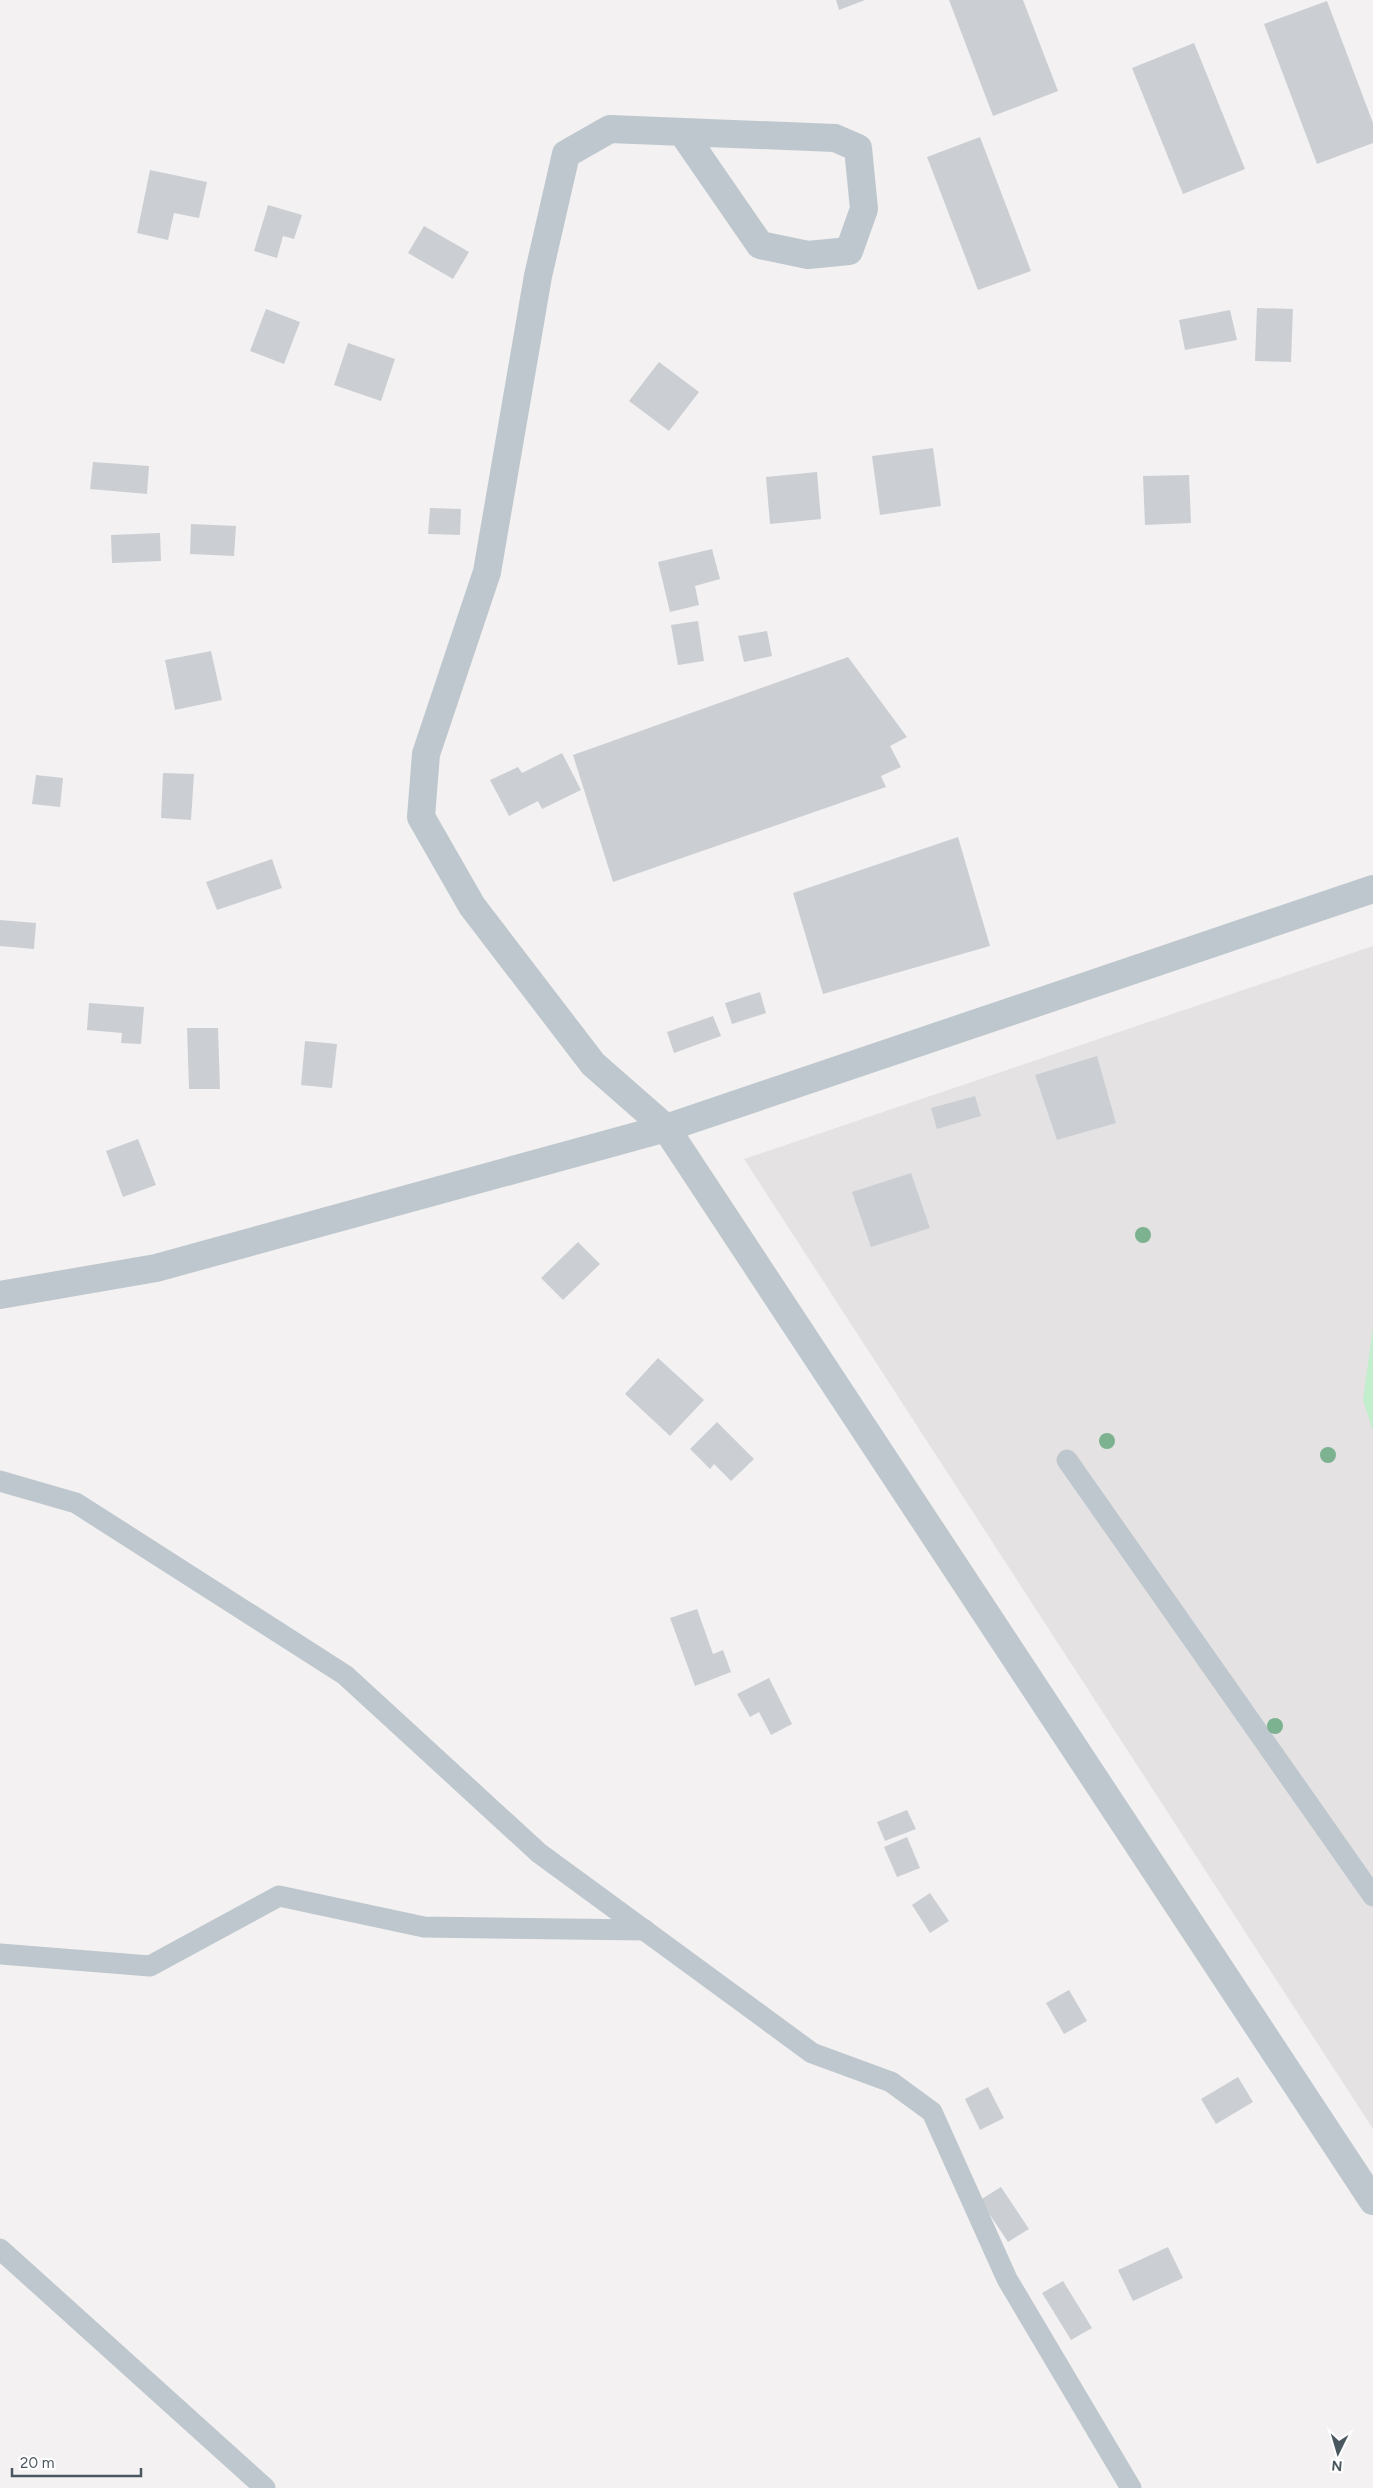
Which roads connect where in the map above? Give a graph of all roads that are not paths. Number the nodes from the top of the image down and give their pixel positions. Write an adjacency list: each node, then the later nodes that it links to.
1 (682, 132): 1 (street); 3 (street)
2 (1373, 889): 3 (street)
3 (666, 1128): 4 (street); 10 (street)
4 (0, 1296)
5 (1067, 1460): 7 (lane)
6 (0, 1481): 8 (lane)
7 (1373, 1896)
8 (645, 1930): 9 (lane); 13 (lane)
9 (0, 1954)
10 (1373, 2201)
11 (0, 2249): 12 (lane)
12 (265, 2488)
13 (1131, 2488)

